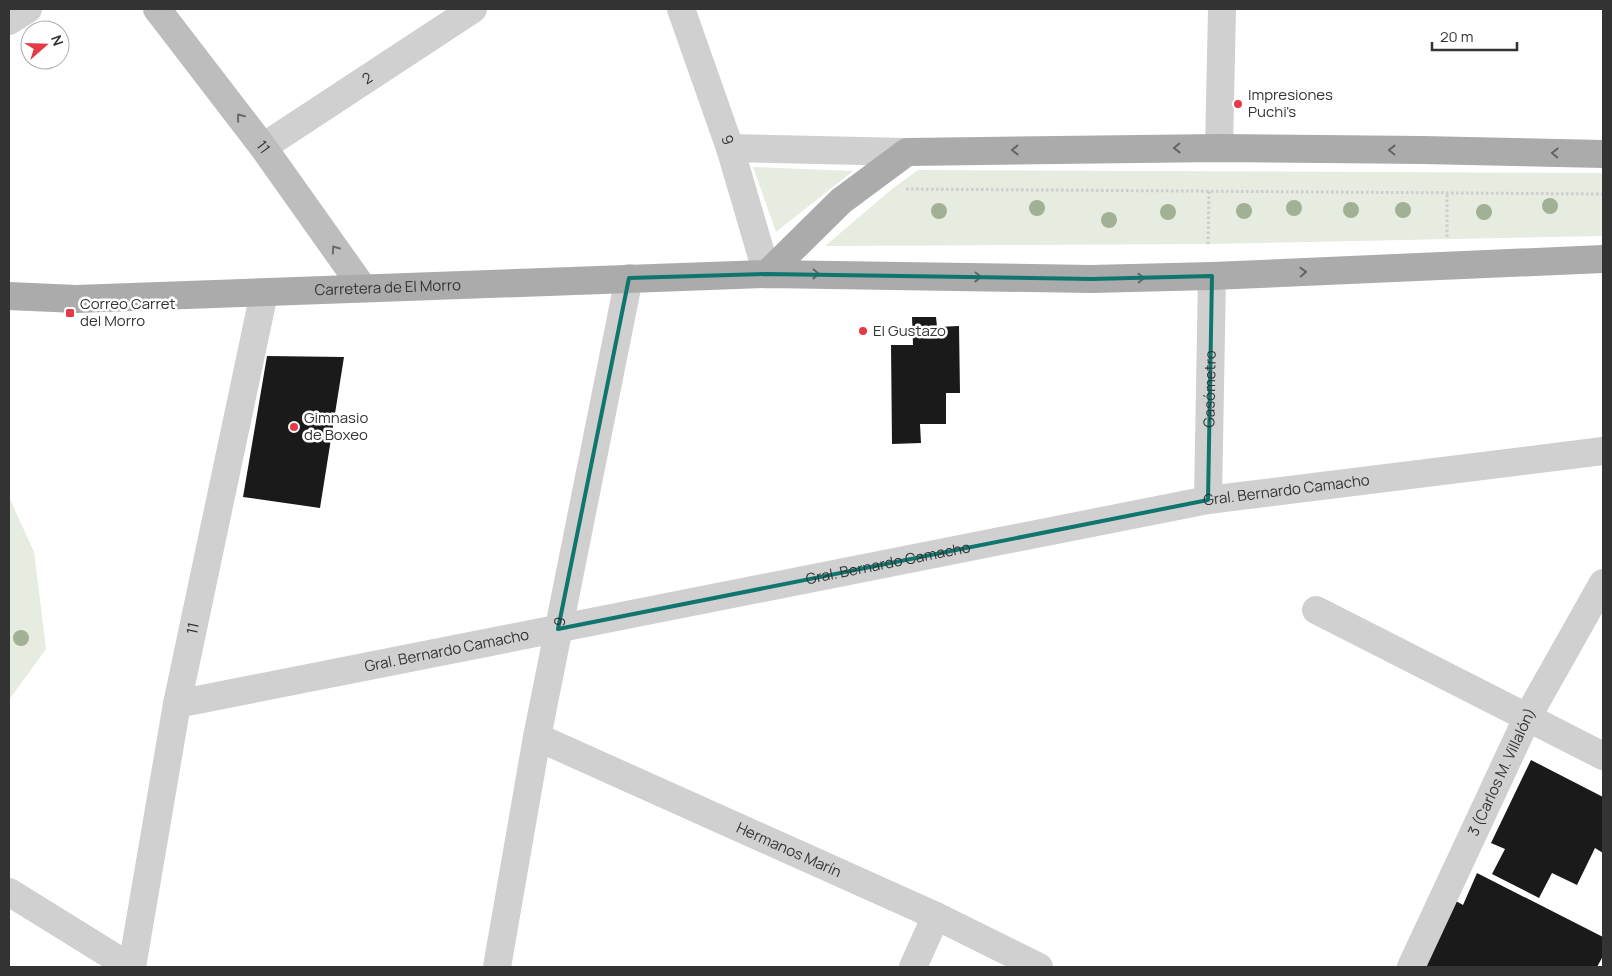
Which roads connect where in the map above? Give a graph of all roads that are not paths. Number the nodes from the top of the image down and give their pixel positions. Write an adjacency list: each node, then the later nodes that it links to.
1 (28, 9): 6 (street)
2 (156, 9): 7 (main road, 11, one-way to 2)
3 (473, 9): 7 (street, 2)
4 (681, 9): 8 (street, 9)
5 (1222, 9): 9 (street)
6 (9, 21)
7 (263, 147): 16 (main road, 11, one-way to 7)
8 (730, 148): 10 (street); 13 (street, 9)
9 (1219, 148): 10 (main road, one-way to 10); 11 (main road, one-way to 9)
10 (907, 152): 13 (main road)
11 (1603, 154)
12 (1603, 259): 14 (main road, Carretera de El Morro, one-way to 12)
13 (767, 274): 14 (main road, Carretera de El Morro, one-way to 14); 15 (main road, Carretera de El Morro)
14 (1212, 276): 20 (street, Gasómetro)
15 (629, 278): 16 (main road, Carretera de El Morro); 23 (street, 9)
16 (364, 288): 17 (main road, Carretera de El Morro)
17 (264, 293): 18 (main road, Carretera de El Morro); 24 (street, 11)
18 (9, 296)
19 (1603, 451): 20 (street, Gral. Bernardo Camacho)
20 (1208, 500): 23 (street, Gral. Bernardo Camacho)
21 (1603, 582): 25 (street, 3 (Carlos M. Villalón))
22 (1316, 610): 25 (street)
23 (558, 629): 24 (street, Gral. Bernardo Camacho); 26 (street, 9)
24 (178, 704): 30 (street, 11)
25 (1528, 716): 27 (street); 34 (street, 3 (Carlos M. Villalón))
26 (537, 737): 29 (street, Hermanos Marín); 31 (street, 9)
27 (1603, 756)
28 (9, 892): 30 (street)
29 (936, 916): 32 (street); 33 (street, Hermanos Marín)
30 (131, 967)
31 (497, 967)
32 (913, 967)
33 (1039, 967)
34 (1411, 967)

